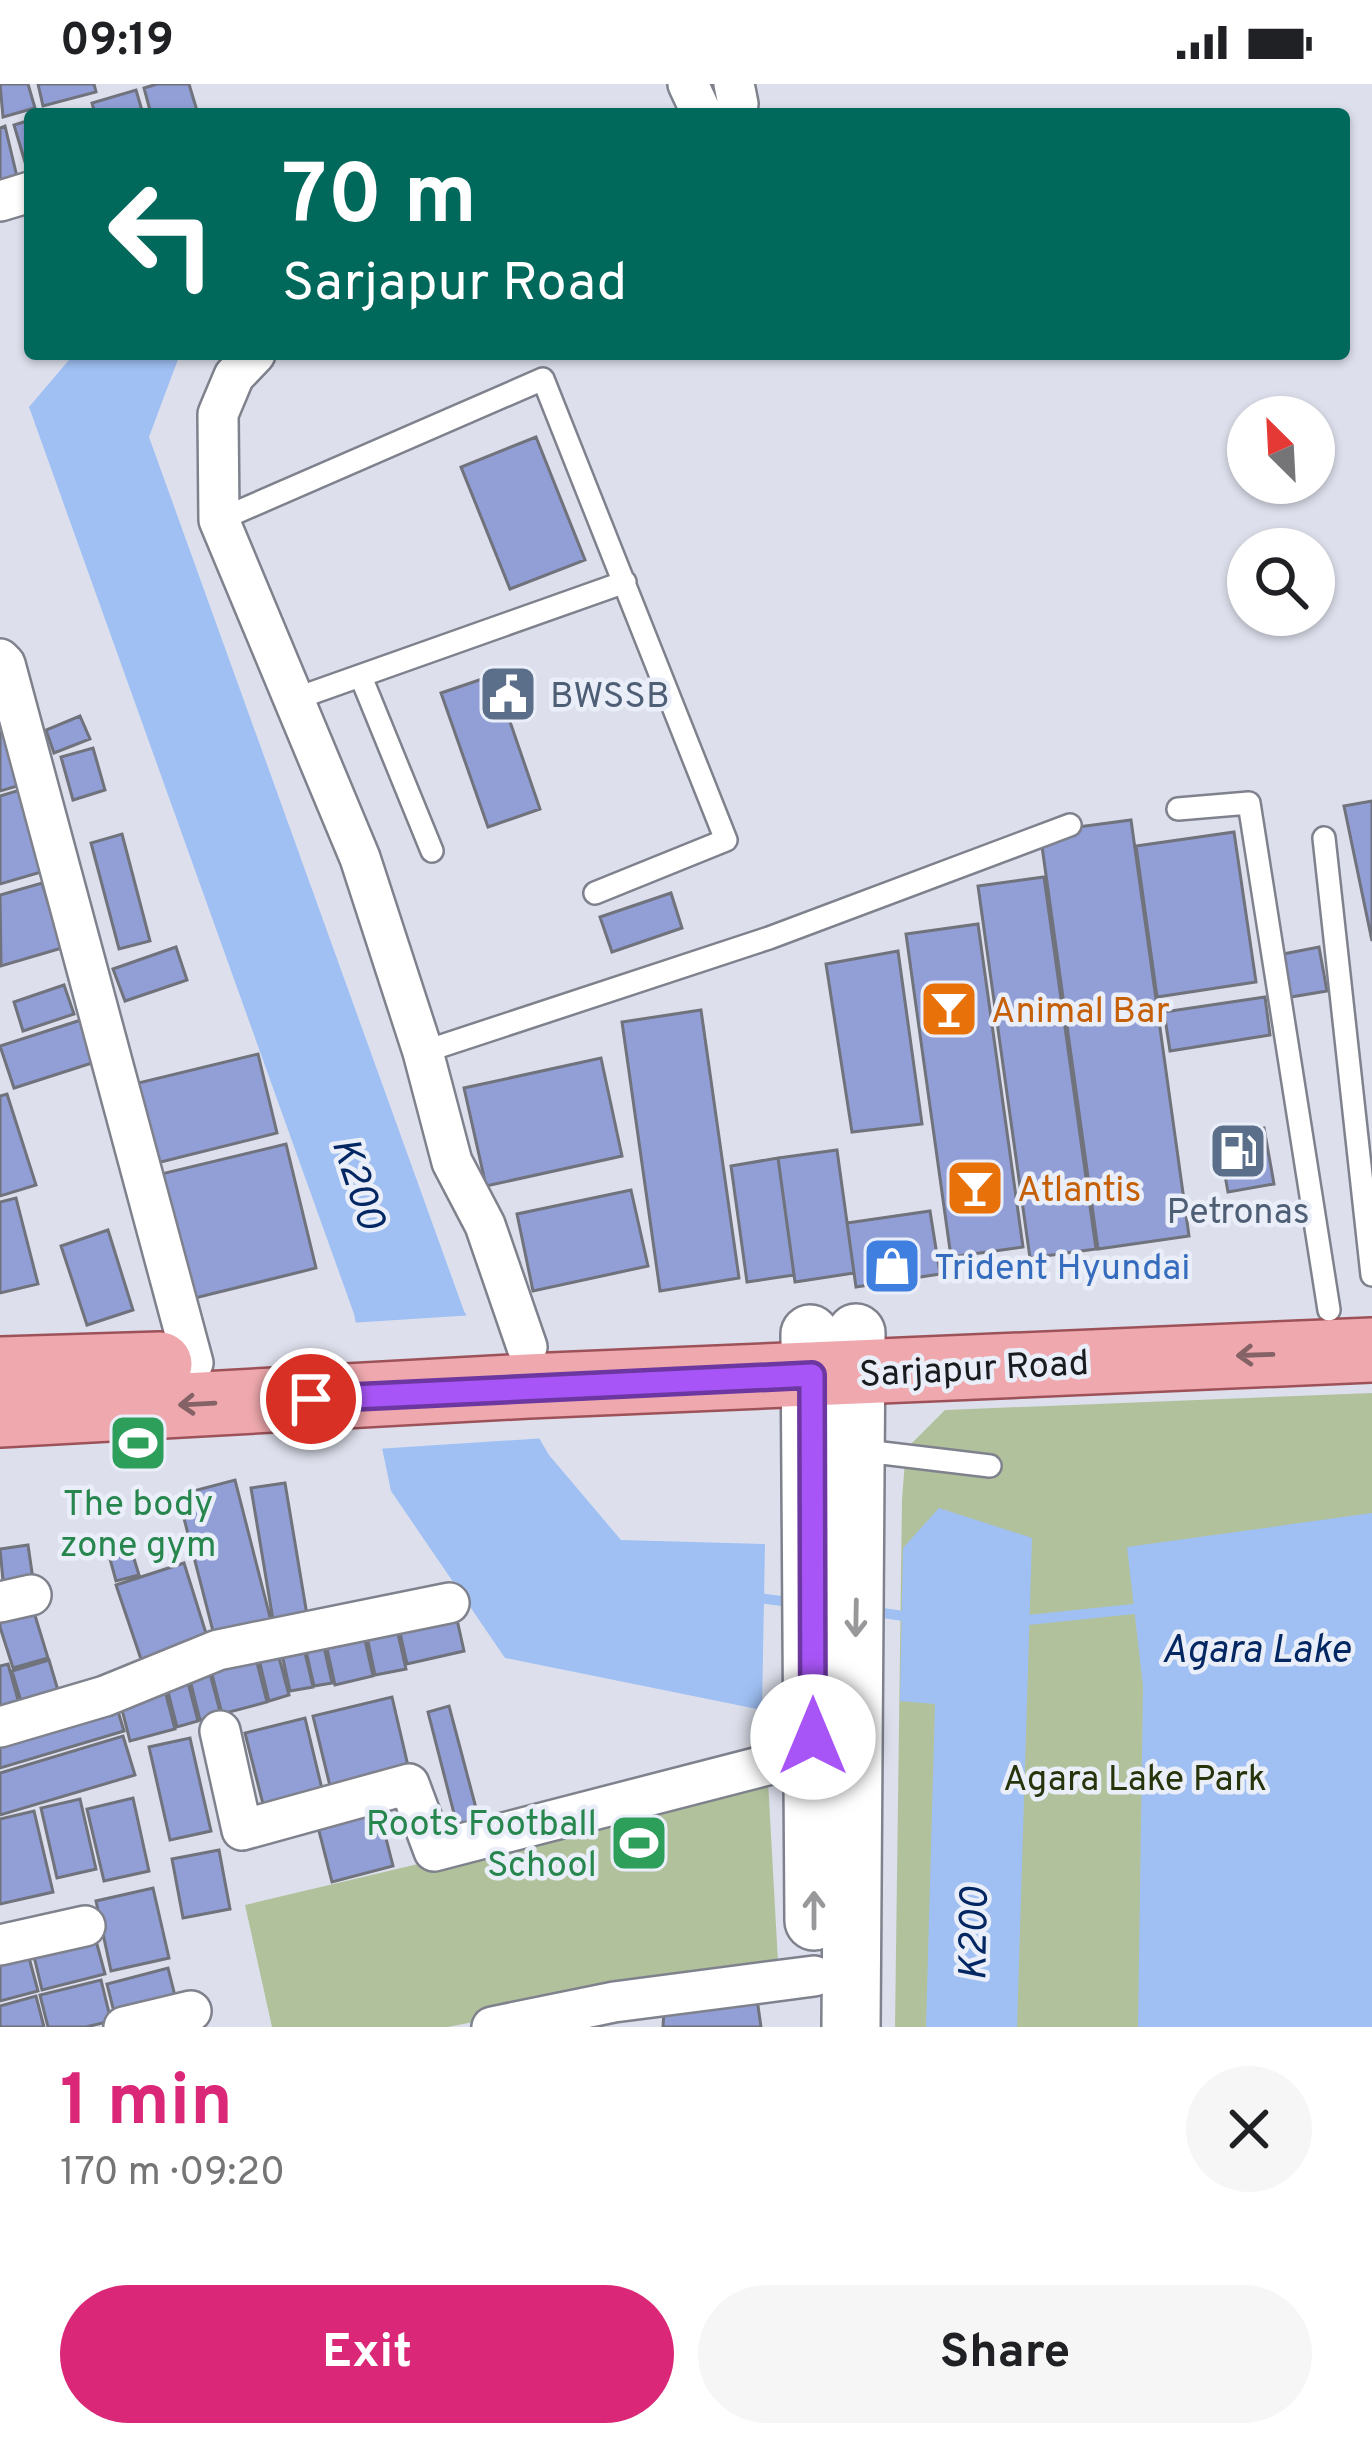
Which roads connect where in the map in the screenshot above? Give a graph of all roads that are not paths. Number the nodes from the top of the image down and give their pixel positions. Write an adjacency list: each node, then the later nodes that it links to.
1 (249, 360): 2 (street)
2 (219, 520): 3 (lane); 6 (street)
3 (625, 582): 5 (lane); 11 (lane)
4 (0, 659): 16 (street)
5 (361, 677): 6 (lane); 10 (lane)
6 (292, 700): 12 (street)
7 (1178, 809): 13 (lane)
8 (1070, 825): 12 (lane)
9 (1324, 838): 13 (lane)
10 (432, 850)
11 (595, 893)
12 (423, 1052): 15 (street)
13 (1361, 1311): 14 (main road, Sarjapur Road)
14 (834, 1354): 15 (main road, Sarjapur Road); 20 (main road); 22 (main road)
15 (521, 1360): 18 (main road, Sarjapur Road)
16 (193, 1363): 17 (main road, Sarjapur Road); 18 (main road, Sarjapur Road)
17 (0, 1369)
18 (350, 1375): 19 (main road, Sarjapur Road, one-way to 19)
19 (0, 1414)
20 (857, 1450): 21 (lane); 22 (main road)
21 (990, 1466)
22 (835, 1521): 24 (main road)
23 (448, 1603): 25 (street)
24 (827, 1720): 26 (street); 29 (main road, one-way to 24); 33 (main road)
25 (0, 1727)
26 (220, 1731)
27 (85, 1925): 28 (street)
28 (0, 1945)
29 (814, 2002): 32 (street)
30 (191, 2011): 31 (street)
31 (124, 2027)
32 (492, 2027)
33 (851, 2027)

